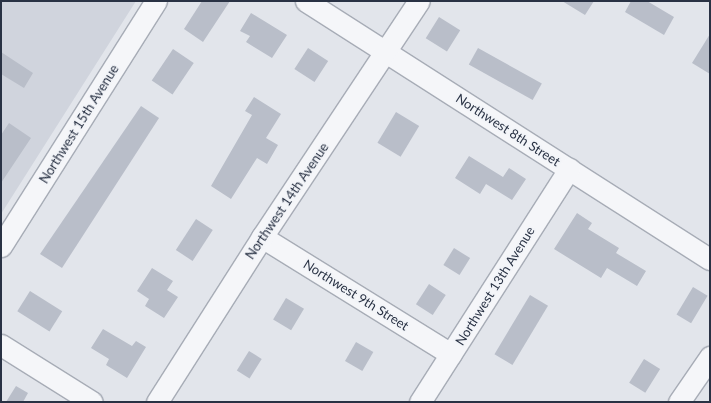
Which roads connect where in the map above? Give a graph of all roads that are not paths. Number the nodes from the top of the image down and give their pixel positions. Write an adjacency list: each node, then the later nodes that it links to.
1 (156, 1): 7 (street, Northwest 15th Avenue)
2 (306, 1): 4 (street, Northwest 8th Street)
3 (419, 1): 4 (street, Northwest 14th Avenue)
4 (388, 51): 5 (street, Northwest 8th Street); 6 (street, Northwest 14th Avenue)
5 (568, 169): 8 (street, Northwest 8th Street); 10 (street, Northwest 13th Avenue)
6 (262, 236): 10 (street, Northwest 9th Street); 13 (street, Northwest 14th Avenue)
7 (1, 246)
8 (710, 259)
9 (1, 345): 12 (street)
10 (451, 354): 14 (street, Northwest 13th Avenue)
11 (710, 357): 15 (street)
12 (92, 402)
13 (157, 402)
14 (420, 402)
15 (679, 402)

